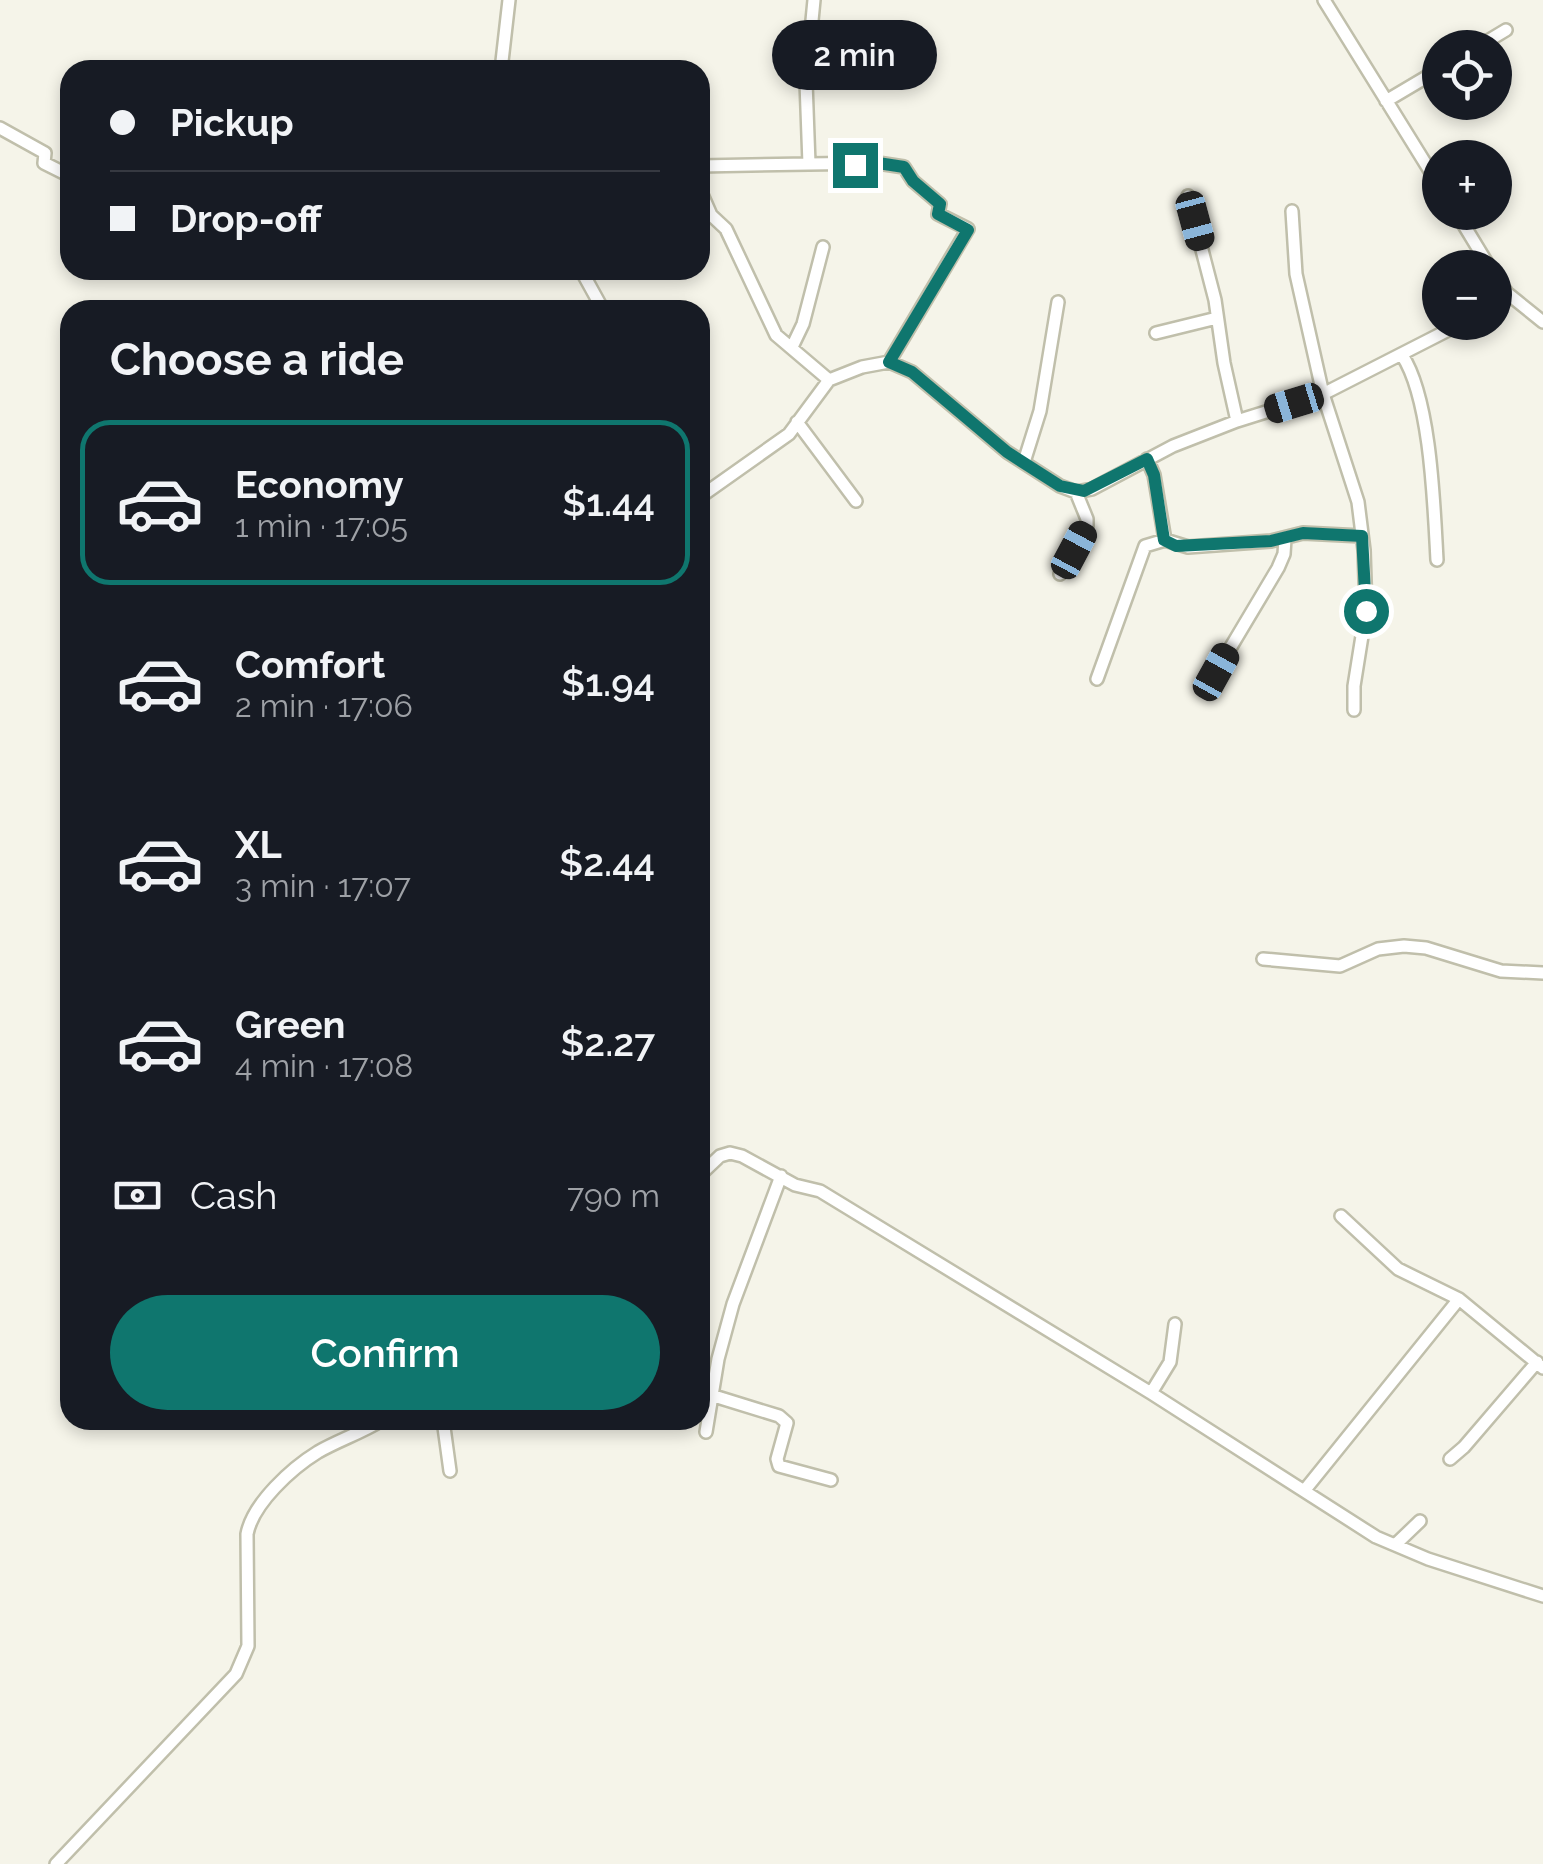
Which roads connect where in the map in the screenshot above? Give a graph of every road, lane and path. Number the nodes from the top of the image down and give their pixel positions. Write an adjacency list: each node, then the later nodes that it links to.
1 (508, 0): 4 (street)
2 (814, 0): 9 (street)
3 (1324, 0): 6 (street)
4 (502, 60)
5 (1422, 79): 6 (street)
6 (1386, 101): 8 (street)
7 (0, 128): 11 (street)
8 (1422, 158)
9 (808, 164): 10 (street); 24 (street)
10 (710, 166)
11 (60, 171)
12 (1188, 196): 18 (street)
13 (1292, 211): 26 (street)
14 (710, 221): 22 (street)
15 (823, 247): 22 (street)
16 (1512, 297): 19 (street)
17 (1058, 302): 30 (street)
18 (1217, 318): 20 (street); 27 (street)
19 (1543, 322)
20 (1156, 333)
21 (1431, 340): 23 (street)
22 (792, 347): 25 (street)
23 (1402, 356): 26 (street); 37 (street)
24 (889, 362): 25 (street); 30 (street)
25 (829, 380): 28 (street)
26 (1322, 394): 27 (street); 34 (street)
27 (1237, 421): 29 (street)
28 (797, 422): 31 (street); 33 (street)
29 (1147, 459): 32 (street); 36 (street)
30 (1024, 462): 32 (street)
31 (710, 490)
32 (1076, 492): 38 (street)
33 (856, 501)
34 (1362, 536): 35 (street); 41 (street)
35 (1285, 538): 36 (street); 39 (street)
36 (1164, 540): 40 (street)
37 (1437, 560)
38 (1060, 574)
39 (1216, 672)
40 (1097, 680)
41 (1354, 710)
42 (1263, 959): 43 (street)
43 (1543, 973)
44 (710, 1166): 45 (street)
45 (781, 1176): 50 (street); 51 (street)
46 (1341, 1216): 47 (street)
47 (1459, 1299): 49 (street); 58 (street)
48 (1175, 1324): 50 (street)
49 (1540, 1365): 55 (street)
50 (1151, 1394): 58 (street)
51 (714, 1396): 52 (street); 57 (street)
52 (710, 1414)
53 (367, 1430): 62 (street)
54 (445, 1430): 56 (street)
55 (1450, 1458)
56 (450, 1471)
57 (831, 1480)
58 (1304, 1491): 60 (street)
59 (1420, 1522): 60 (street)
60 (1395, 1544): 61 (street)
61 (1543, 1596)
62 (56, 1864)

